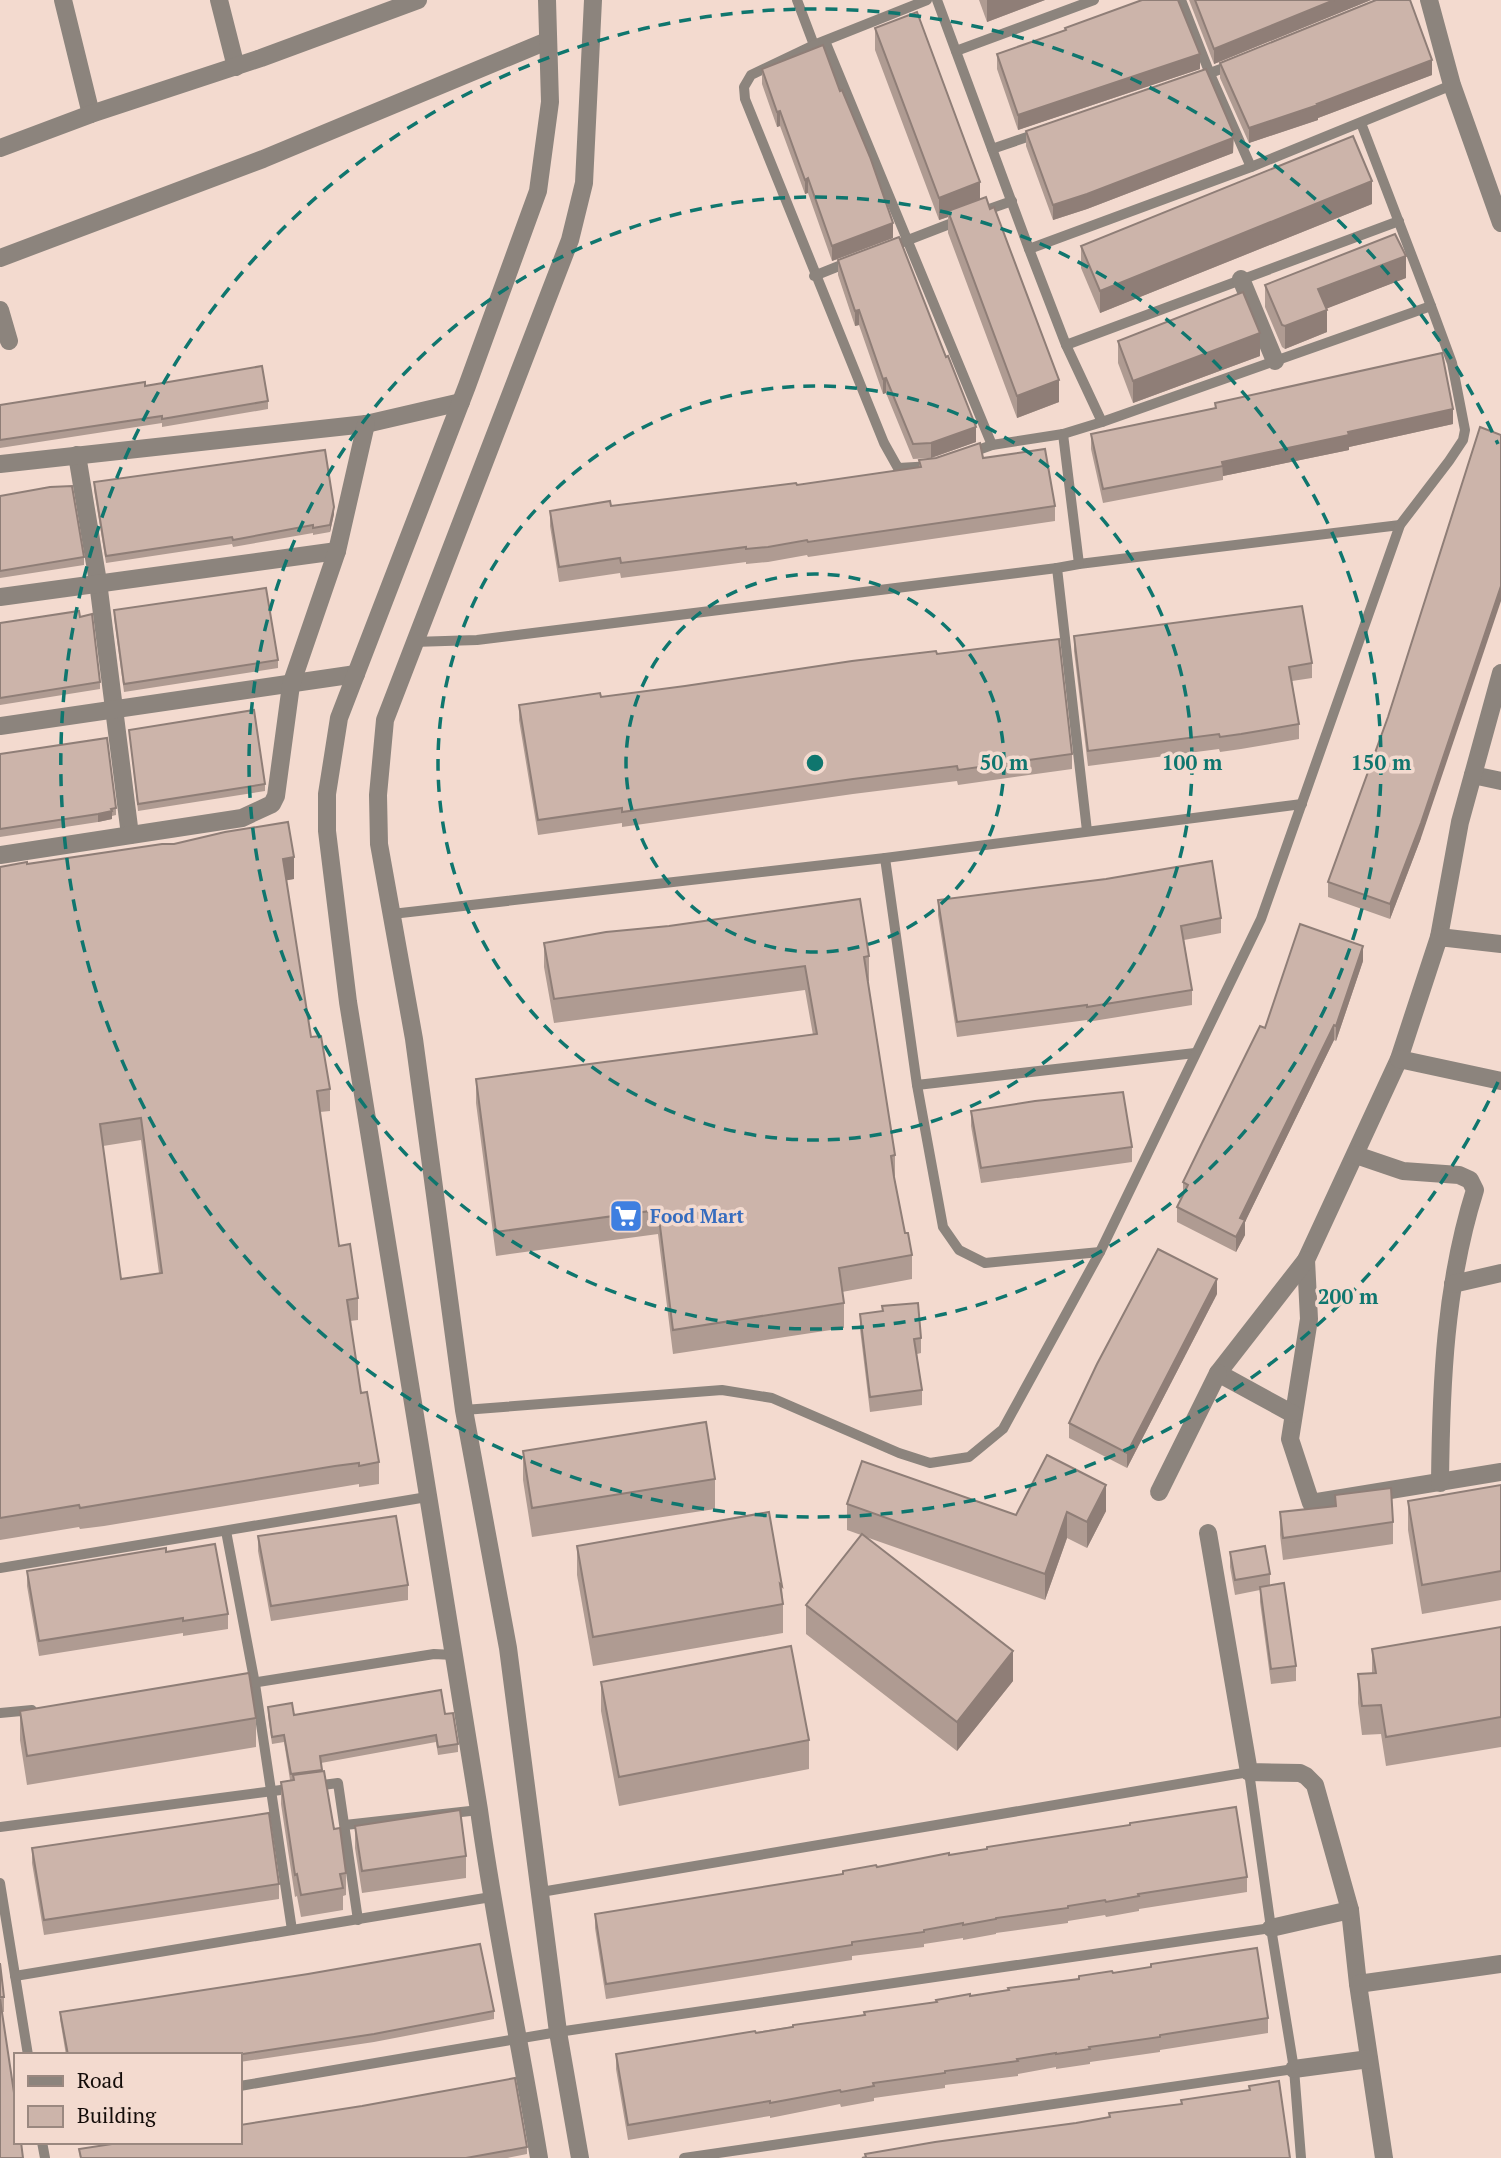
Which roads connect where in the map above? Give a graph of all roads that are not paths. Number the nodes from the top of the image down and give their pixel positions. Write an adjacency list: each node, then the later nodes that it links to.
1 (63, 0): 21 (street)
2 (219, 0): 17 (street)
3 (418, 0): 17 (street)
4 (547, 0): 12 (street)
5 (593, 0): 57 (street)
6 (797, 0): 14 (lane)
7 (927, 0): 13 (lane)
8 (937, 0): 15 (lane)
9 (1094, 0): 15 (lane)
10 (1181, 0): 18 (lane)
11 (1429, 0): 20 (street)
12 (547, 41): 33 (street); 42 (street)
13 (825, 41): 14 (lane); 30 (lane)
14 (814, 46): 35 (lane)
15 (956, 51): 25 (lane)
16 (1246, 59): 18 (lane)
17 (236, 67): 21 (street)
18 (1210, 74): 19 (lane); 26 (lane)
19 (1184, 82)
20 (1452, 85): 22 (lane); 29 (street)
21 (91, 114): 24 (street)
22 (1361, 123): 26 (lane); 28 (lane)
23 (1056, 127): 25 (lane)
24 (0, 148)
25 (992, 149): 27 (lane)
26 (1251, 167): 32 (lane)
27 (1012, 201): 30 (lane); 32 (lane)
28 (1399, 221): 36 (lane); 37 (lane)
29 (1501, 223)
30 (909, 239): 31 (lane); 46 (lane)
31 (897, 244)
32 (1029, 249): 40 (lane)
33 (0, 258)
34 (862, 258): 35 (lane)
35 (814, 276): 49 (lane)
36 (1241, 279): 40 (lane); 41 (street)
37 (1431, 306): 41 (lane); 51 (lane)
38 (0, 310): 39 (street)
39 (9, 341)
40 (1066, 345): 43 (lane)
41 (1275, 361): 43 (lane)
42 (461, 402): 44 (street); 59 (street)
43 (1102, 422): 45 (lane)
44 (366, 424): 47 (street); 52 (street)
45 (1063, 434): 46 (lane); 53 (lane)
46 (992, 445): 48 (lane)
47 (77, 456): 50 (street); 55 (street)
48 (957, 458)
49 (945, 462)
50 (0, 464)
51 (1400, 525): 53 (lane); 65 (lane)
52 (337, 551): 55 (street); 60 (street)
53 (1079, 564): 54 (lane)
54 (1058, 568): 57 (lane); 66 (lane)
55 (98, 582): 56 (street); 61 (street)
56 (0, 597)
57 (413, 642): 70 (street)
58 (1501, 673): 63 (street)
59 (356, 674): 60 (street); 88 (street)
60 (291, 685): 61 (street); 67 (street)
61 (114, 709): 62 (street); 67 (street)
62 (0, 726)
63 (1473, 775): 64 (street); 71 (street)
64 (1501, 781)
65 (1302, 804): 66 (lane); 73 (lane)
66 (1087, 831): 69 (lane)
67 (130, 835): 68 (street)
68 (0, 855)
69 (885, 858): 70 (lane); 76 (lane)
70 (392, 914): 83 (street)
71 (1439, 937): 72 (street); 74 (street)
72 (1501, 944)
73 (1195, 1053): 76 (lane); 78 (lane)
74 (1399, 1059): 75 (street); 77 (street)
75 (1501, 1081)
76 (917, 1085): 78 (lane)
77 (1356, 1155): 79 (street); 81 (street)
78 (1100, 1252): 83 (lane)
79 (1306, 1260): 82 (street); 84 (street)
80 (1501, 1273): 81 (street)
81 (1453, 1284): 86 (street)
82 (1219, 1373): 84 (street); 87 (street)
83 (464, 1410): 103 (street)
84 (1293, 1414): 86 (street)
85 (1501, 1472): 86 (street)
86 (1440, 1482)
87 (1159, 1492)
88 (427, 1497): 89 (lane); 92 (street)
89 (226, 1531): 91 (lane); 93 (lane)
90 (1208, 1533): 97 (street)
91 (0, 1568)
92 (454, 1655): 93 (lane); 99 (street)
93 (255, 1684): 94 (lane); 98 (lane)
94 (228, 1687)
95 (40, 1709): 96 (lane)
96 (0, 1713)
97 (1250, 1772): 103 (lane); 105 (street); 107 (lane)
98 (271, 1790): 100 (lane); 101 (lane); 108 (lane)
99 (479, 1810): 100 (lane); 104 (street)
100 (345, 1825): 106 (lane)
101 (0, 1826)
102 (0, 1883): 109 (lane)
103 (541, 1892): 114 (street)
104 (491, 1897): 106 (lane); 115 (street)
105 (1350, 1910): 107 (street); 113 (street)
106 (358, 1920): 108 (lane)
107 (1271, 1928): 114 (lane); 118 (lane)
108 (292, 1930): 112 (lane)
109 (12, 1956): 110 (lane); 112 (lane)
110 (0, 1958)
111 (1501, 1964): 113 (street)
112 (15, 1976): 116 (lane)
113 (1358, 1984): 117 (street)
114 (558, 2032): 115 (lane); 121 (street)
115 (519, 2039): 119 (lane); 120 (street)
116 (28, 2053)
117 (1369, 2059): 118 (street); 124 (street)
118 (1294, 2069): 122 (lane); 123 (lane)
119 (242, 2086)
120 (539, 2158)
121 (580, 2158)
122 (684, 2158)
123 (1301, 2158)
124 (1384, 2158)

